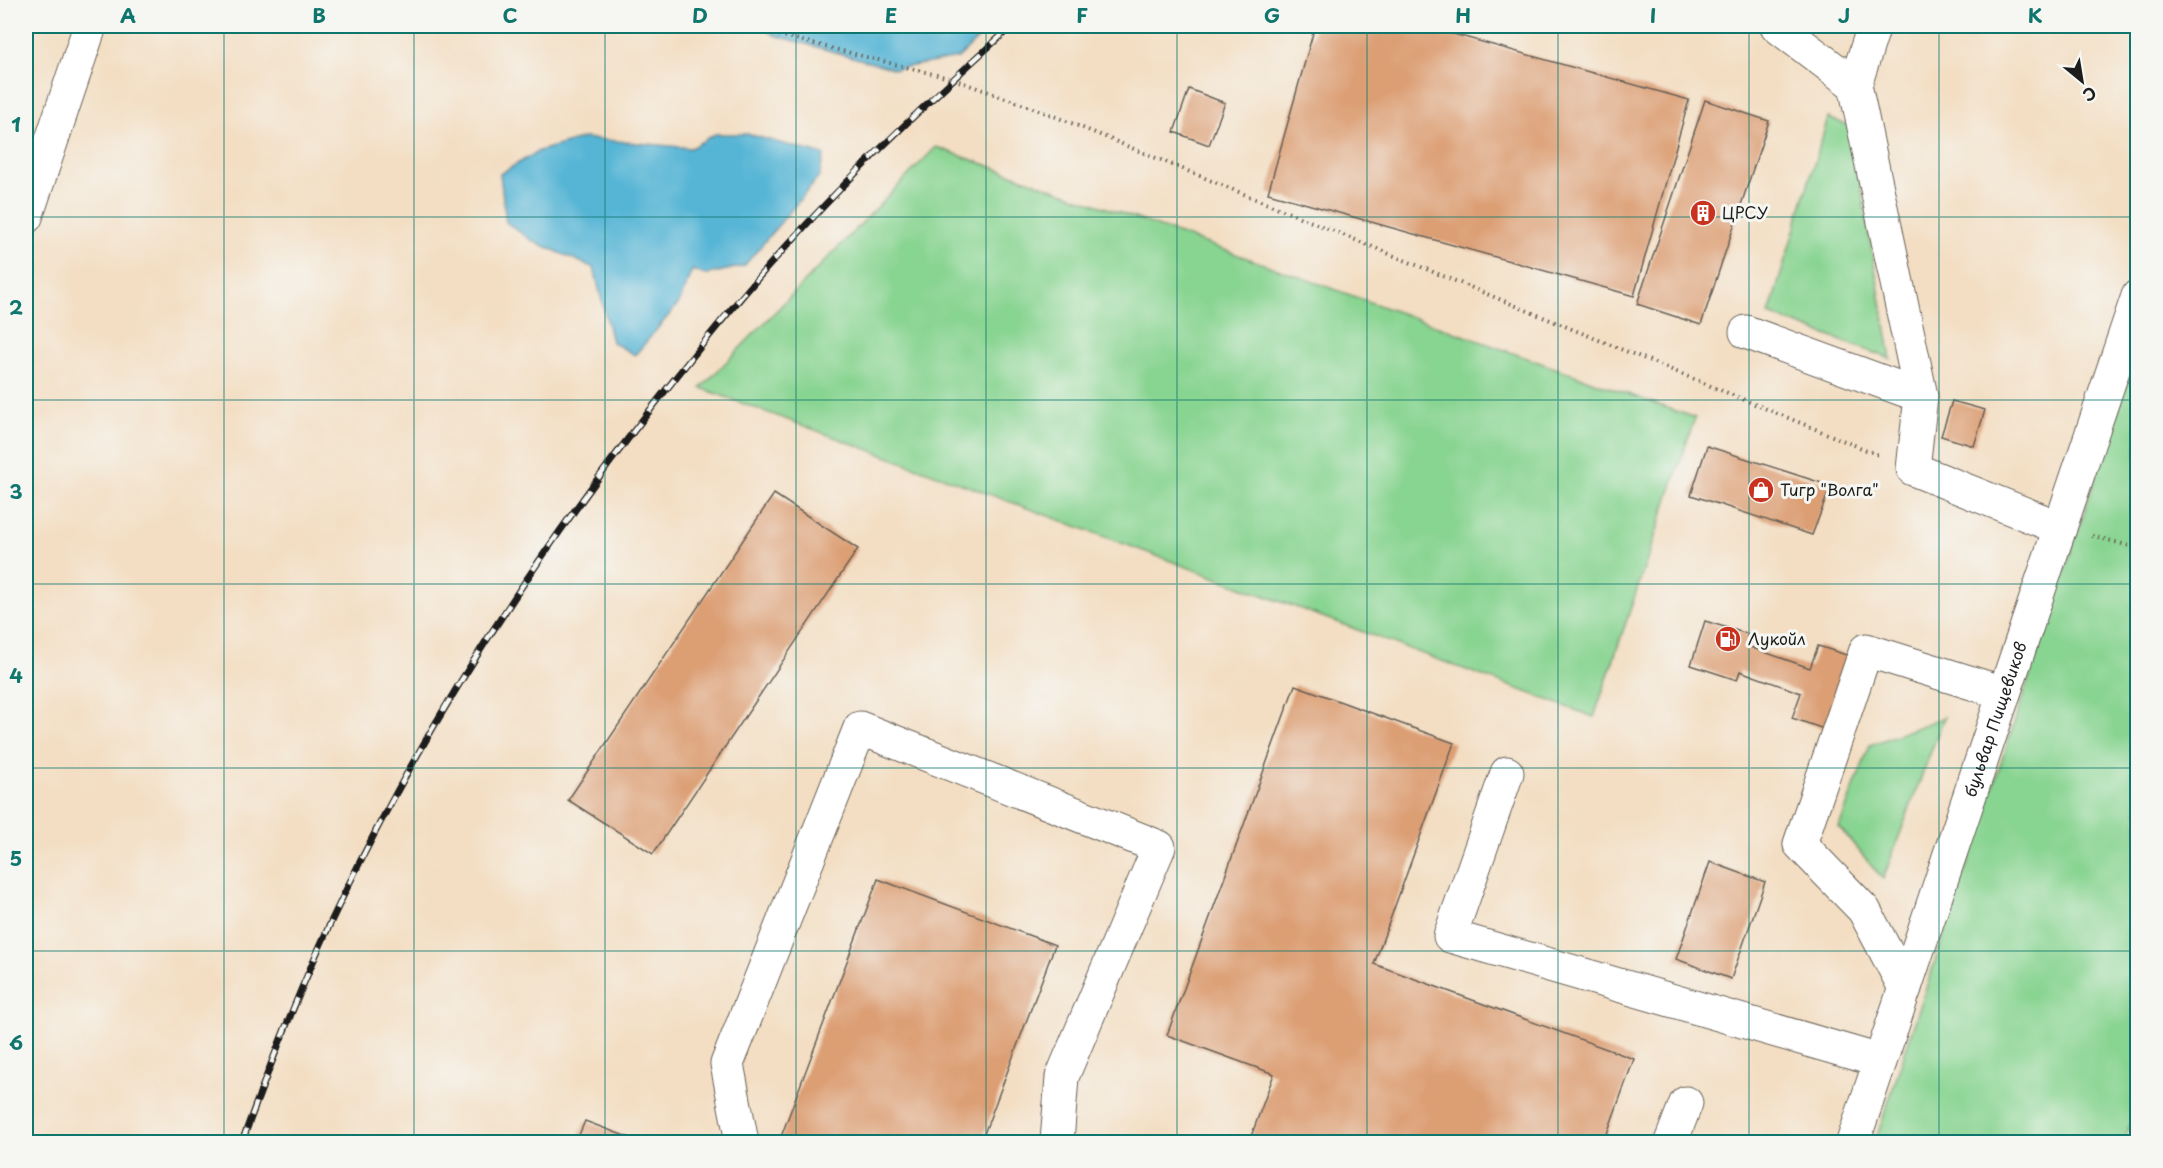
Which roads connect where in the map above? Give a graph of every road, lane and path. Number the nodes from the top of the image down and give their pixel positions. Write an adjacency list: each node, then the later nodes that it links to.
1 (90, 26): 6 (main road)
2 (744, 26): 10 (path)
3 (1778, 26): 5 (main road)
4 (1874, 26): 5 (main road)
5 (1856, 85): 9 (main road)
6 (26, 217)
7 (2138, 296): 11 (main road, бульвар Пищевиков)
8 (1746, 332): 9 (main road)
9 (1921, 396): 10 (main road)
10 (1913, 469): 11 (main road)
11 (2060, 528): 12 (path); 13 (main road, бульвар Пищевиков)
12 (2138, 548)
13 (2004, 693): 15 (main road, бульвар Пищевиков); 15 (main road)
14 (1507, 773): 16 (main road)
15 (1905, 988): 16 (main road, бульвар Пищевиков)
16 (1880, 1061): 21 (main road, бульвар Пищевиков)
17 (1686, 1103): 20 (main road)
18 (742, 1143): 19 (main road)
19 (1057, 1143)
20 (1671, 1143)
21 (1853, 1143)

